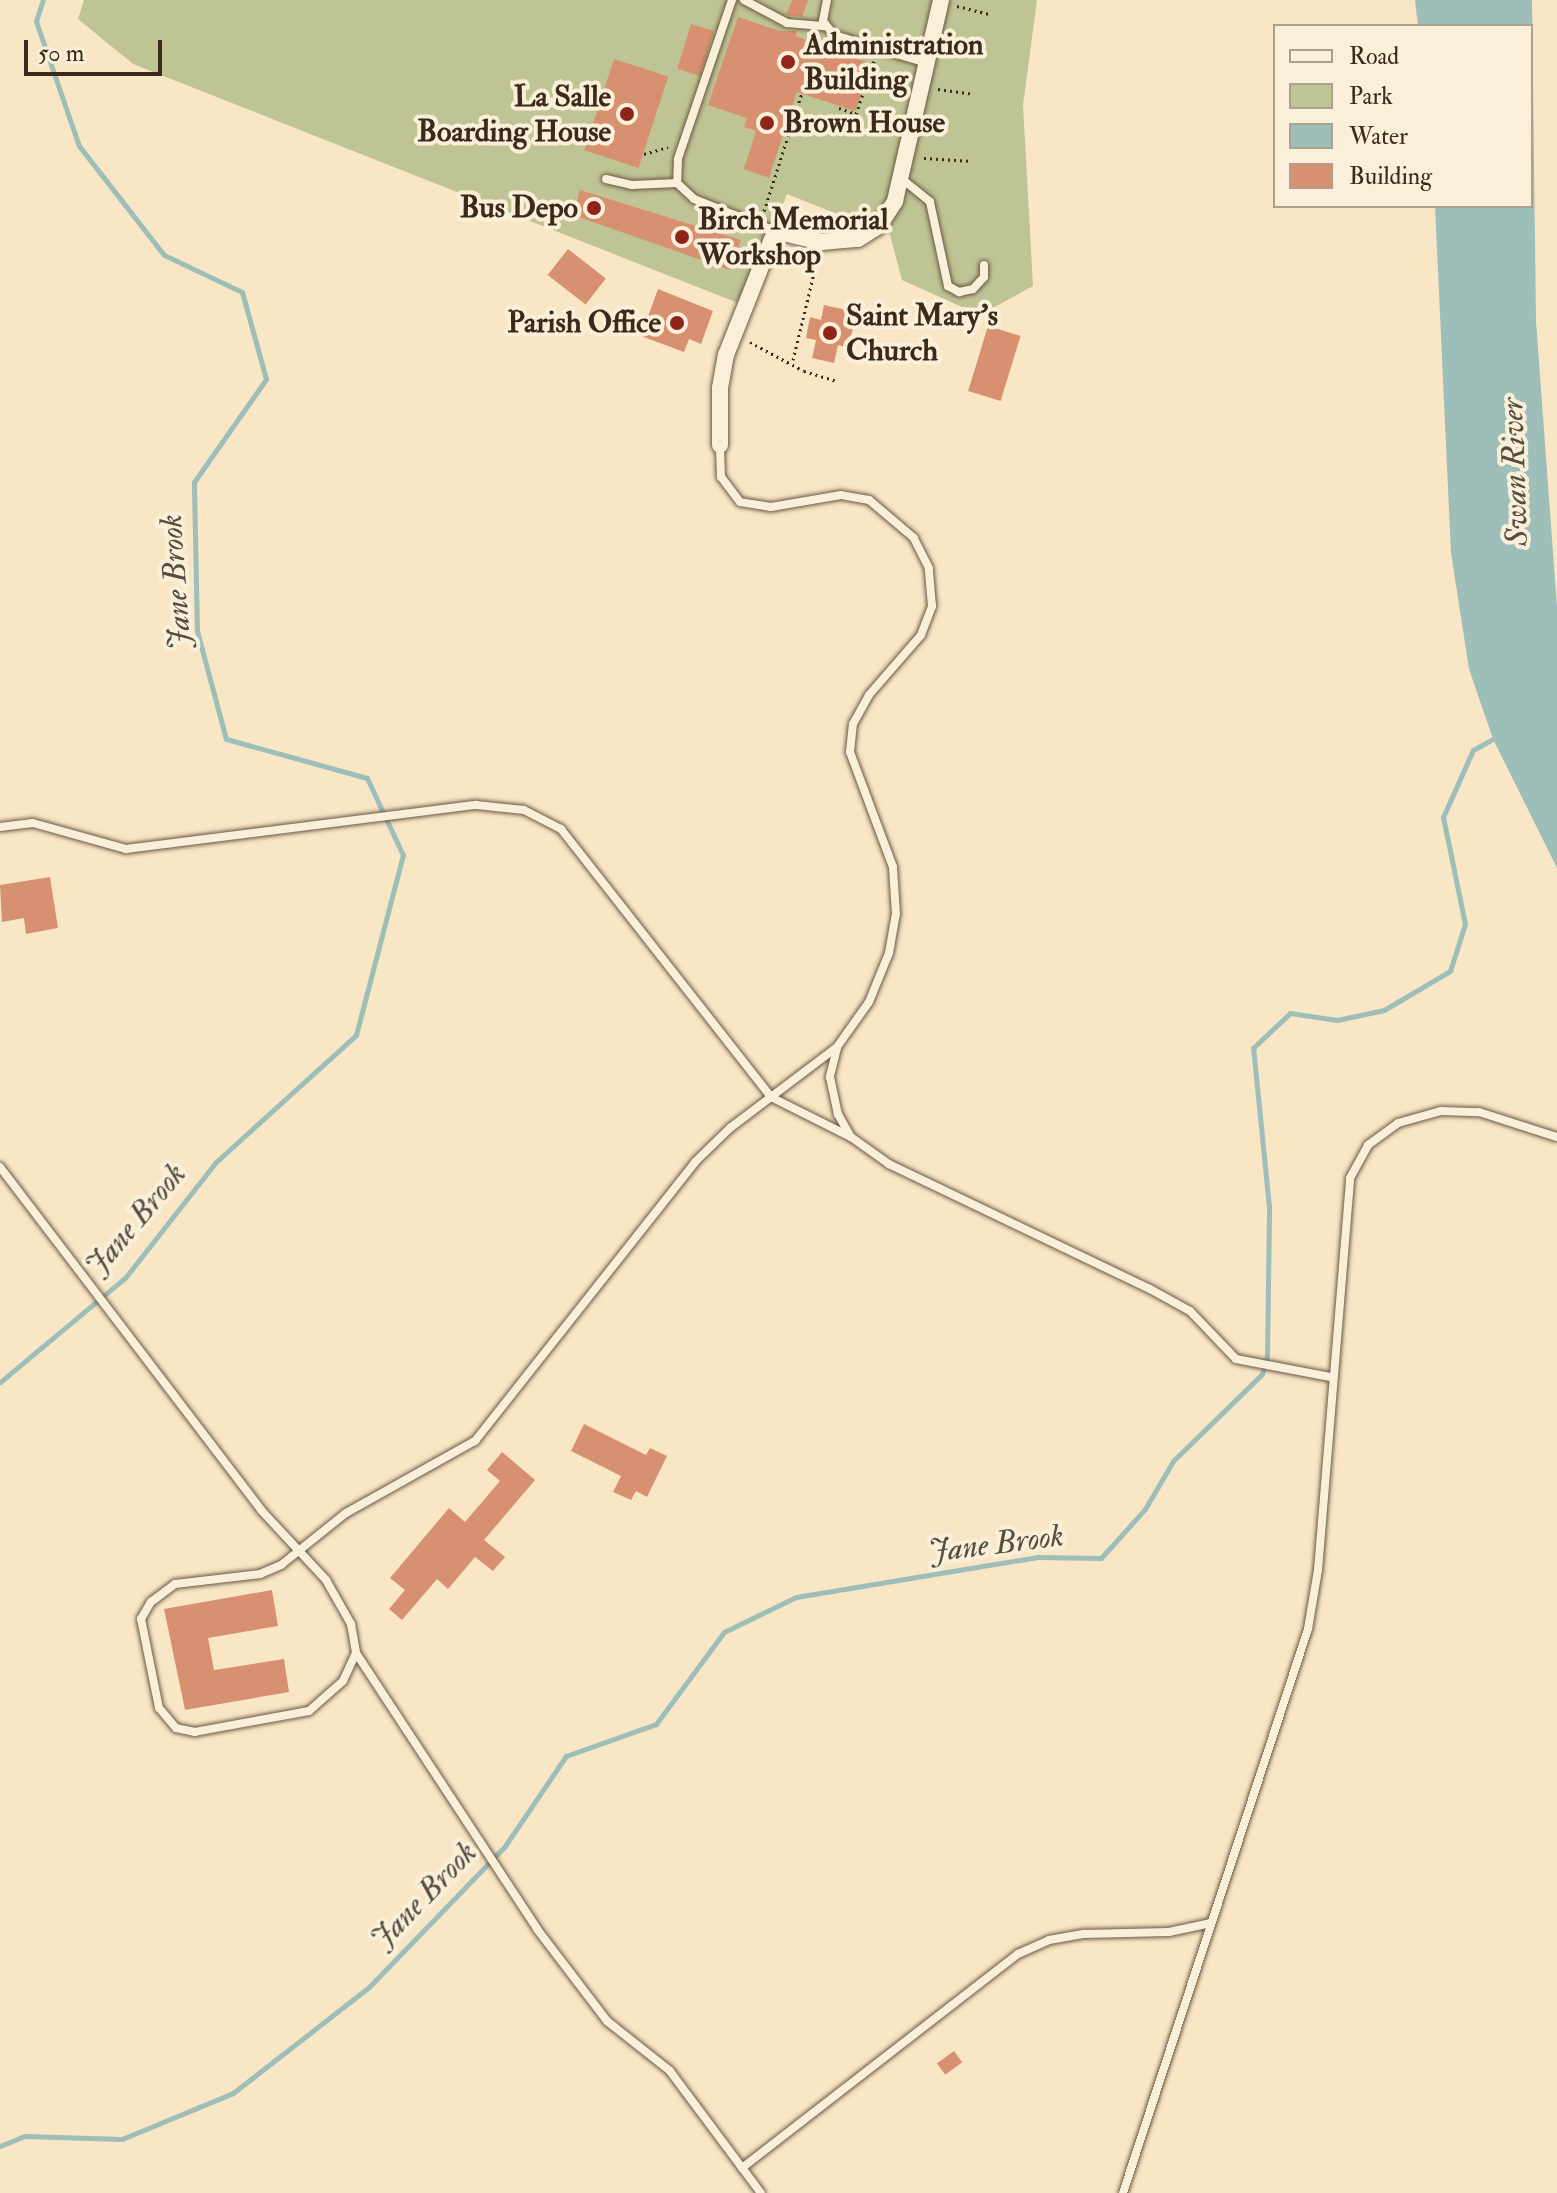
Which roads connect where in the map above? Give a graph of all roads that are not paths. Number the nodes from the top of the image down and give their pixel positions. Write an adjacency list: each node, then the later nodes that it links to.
1 (732, 0): 9 (lane)
2 (744, 0): 5 (lane)
3 (827, 0): 5 (lane)
4 (941, 0): 6 (street)
5 (825, 26): 6 (lane)
6 (928, 63): 8 (street)
7 (606, 179): 9 (lane)
8 (902, 179): 10 (street); 11 (lane)
9 (677, 183): 10 (lane)
10 (775, 231): 12 (street)
11 (984, 265)
12 (720, 445): 14 (lane)
13 (0, 827): 15 (lane)
14 (837, 1047): 15 (lane); 16 (lane)
15 (771, 1097): 16 (lane); 20 (lane)
16 (851, 1137): 19 (lane)
17 (1557, 1137): 19 (lane)
18 (0, 1167): 20 (lane)
19 (1330, 1377): 22 (lane)
20 (295, 1550): 21 (lane); 21 (lane)
21 (356, 1653): 23 (lane)
22 (1211, 1923): 23 (lane); 25 (lane)
23 (742, 2168): 24 (lane)
24 (761, 2193)
25 (1123, 2193)

